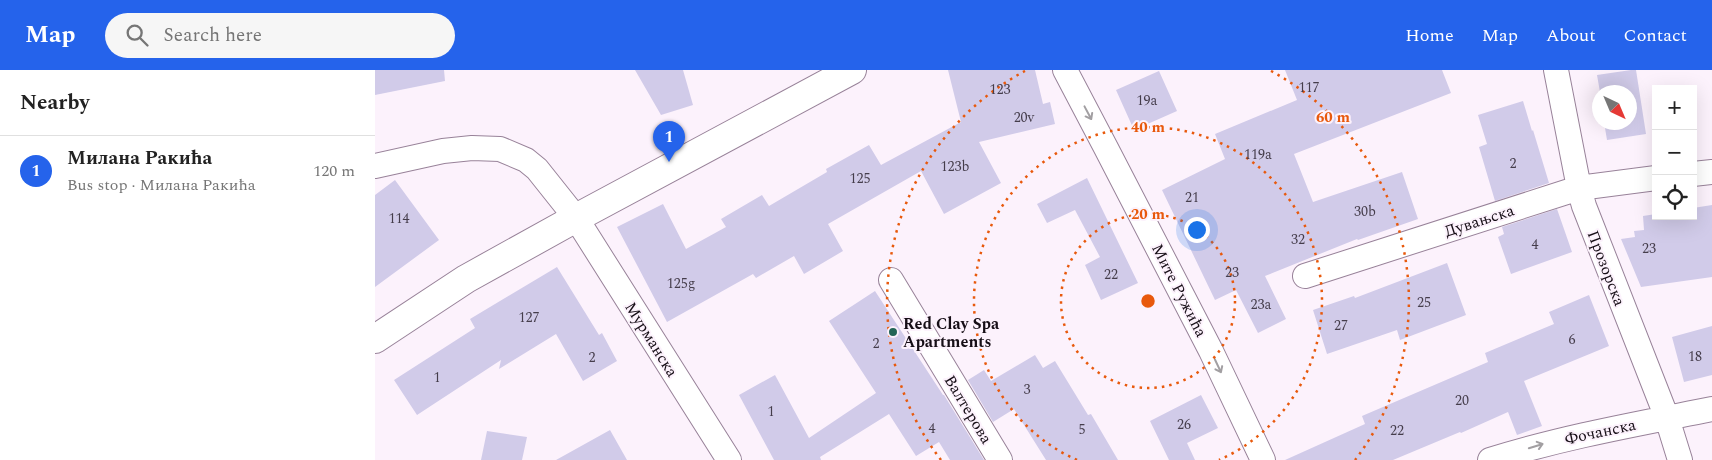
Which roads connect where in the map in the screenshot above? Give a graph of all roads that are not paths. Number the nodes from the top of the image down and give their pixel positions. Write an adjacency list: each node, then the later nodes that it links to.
1 (852, 70): 9 (main road)
2 (1065, 70): 17 (street, Мите Ружића, one-way to 17)
3 (1556, 70): 8 (street, Прозорска)
4 (375, 166): 9 (street, Мурманска)
5 (1712, 172): 6 (street)
6 (1697, 174)
7 (1652, 179): 8 (street, Дувањска)
8 (1579, 188): 10 (street, Дувањска); 14 (street, Прозорска)
9 (576, 218): 12 (main road); 15 (street, Мурманска)
10 (1305, 276)
11 (891, 280): 16 (street, Валтерова)
12 (375, 338)
13 (1712, 409): 14 (street, Фочанска)
14 (1667, 418): 18 (street, Фочанска, one-way to 14); 19 (street, Прозорска)
15 (729, 460)
16 (1000, 460)
17 (1263, 460)
18 (1490, 460)
19 (1680, 460)

